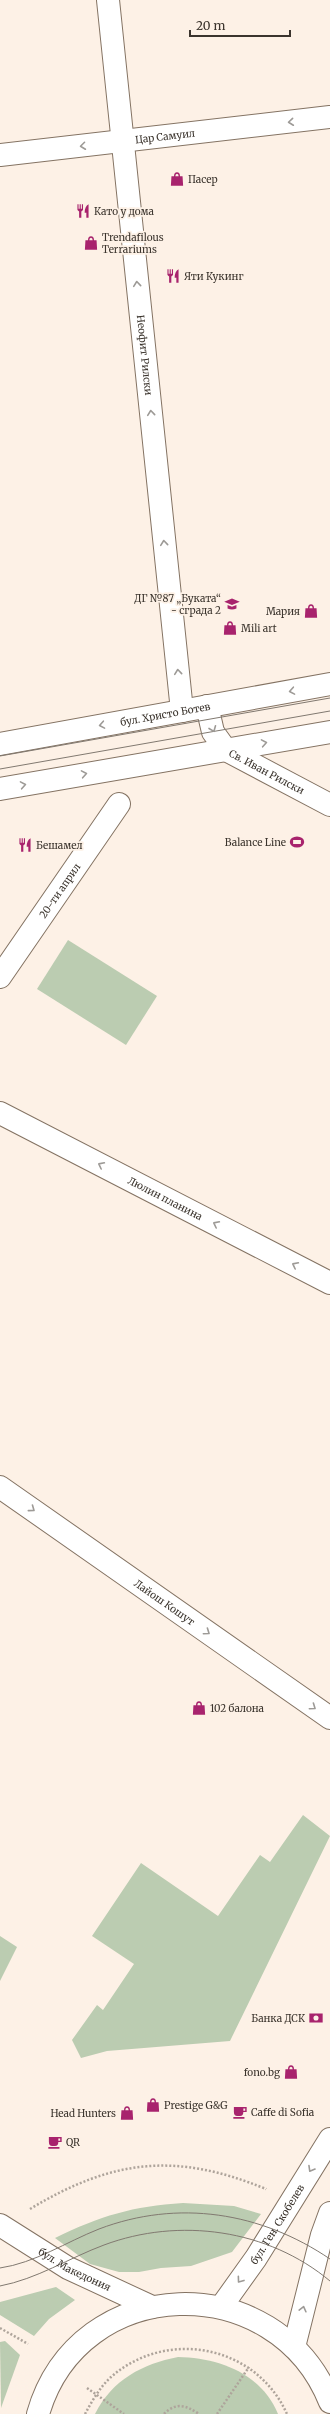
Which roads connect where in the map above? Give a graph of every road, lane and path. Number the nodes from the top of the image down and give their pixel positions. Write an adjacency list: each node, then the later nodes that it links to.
1 (108, 0): 3 (street, Неофит Рилски)
2 (330, 118): 3 (street, Цар Самуил, one-way to 3)
3 (122, 141): 4 (street, Цар Самуил, one-way to 4); 7 (street, Неофит Рилски, one-way to 3)
4 (0, 155)
5 (330, 684): 6 (street, бул. Христо Ботев, one-way to 6)
6 (207, 706): 7 (street, бул. Христо Ботев); 10 (street, Св. Иван Рилски, one-way to 10)
7 (182, 711): 9 (street, бул. Христо Ботев, one-way to 9)
8 (330, 732): 10 (street, one-way to 8)
9 (0, 744)
10 (226, 750): 11 (street, one-way to 10); 13 (street, Св. Иван Рилски)
11 (0, 788)
12 (119, 804): 14 (street, 20-ти април)
13 (330, 805)
14 (0, 977)
15 (0, 1113): 16 (street, Люлин планина, one-way to 15)
16 (330, 1283)
17 (0, 1487): 18 (street, Лайош Кошут, one-way to 18)
18 (330, 1718)
19 (330, 2139): 25 (street, бул. Ген. Скобелев, one-way to 25)
20 (271, 2191): 21 (path)
21 (26, 2212)
22 (330, 2213): 28 (street, one-way to 22)
23 (0, 2226): 24 (street, бул. Македония)
24 (152, 2307): 25 (street); 33 (street)
25 (221, 2307): 28 (street)
26 (0, 2328): 27 (path)
27 (28, 2344)
28 (294, 2347): 32 (street)
29 (249, 2367): 31 (path); 38 (path); 39 (path)
30 (87, 2388): 31 (path)
31 (96, 2394): 34 (path); 35 (path)
32 (330, 2402)
33 (38, 2414)
34 (85, 2414)
35 (124, 2414)
36 (164, 2414): 37 (path)
37 (199, 2414)
38 (217, 2414)
39 (287, 2414)

